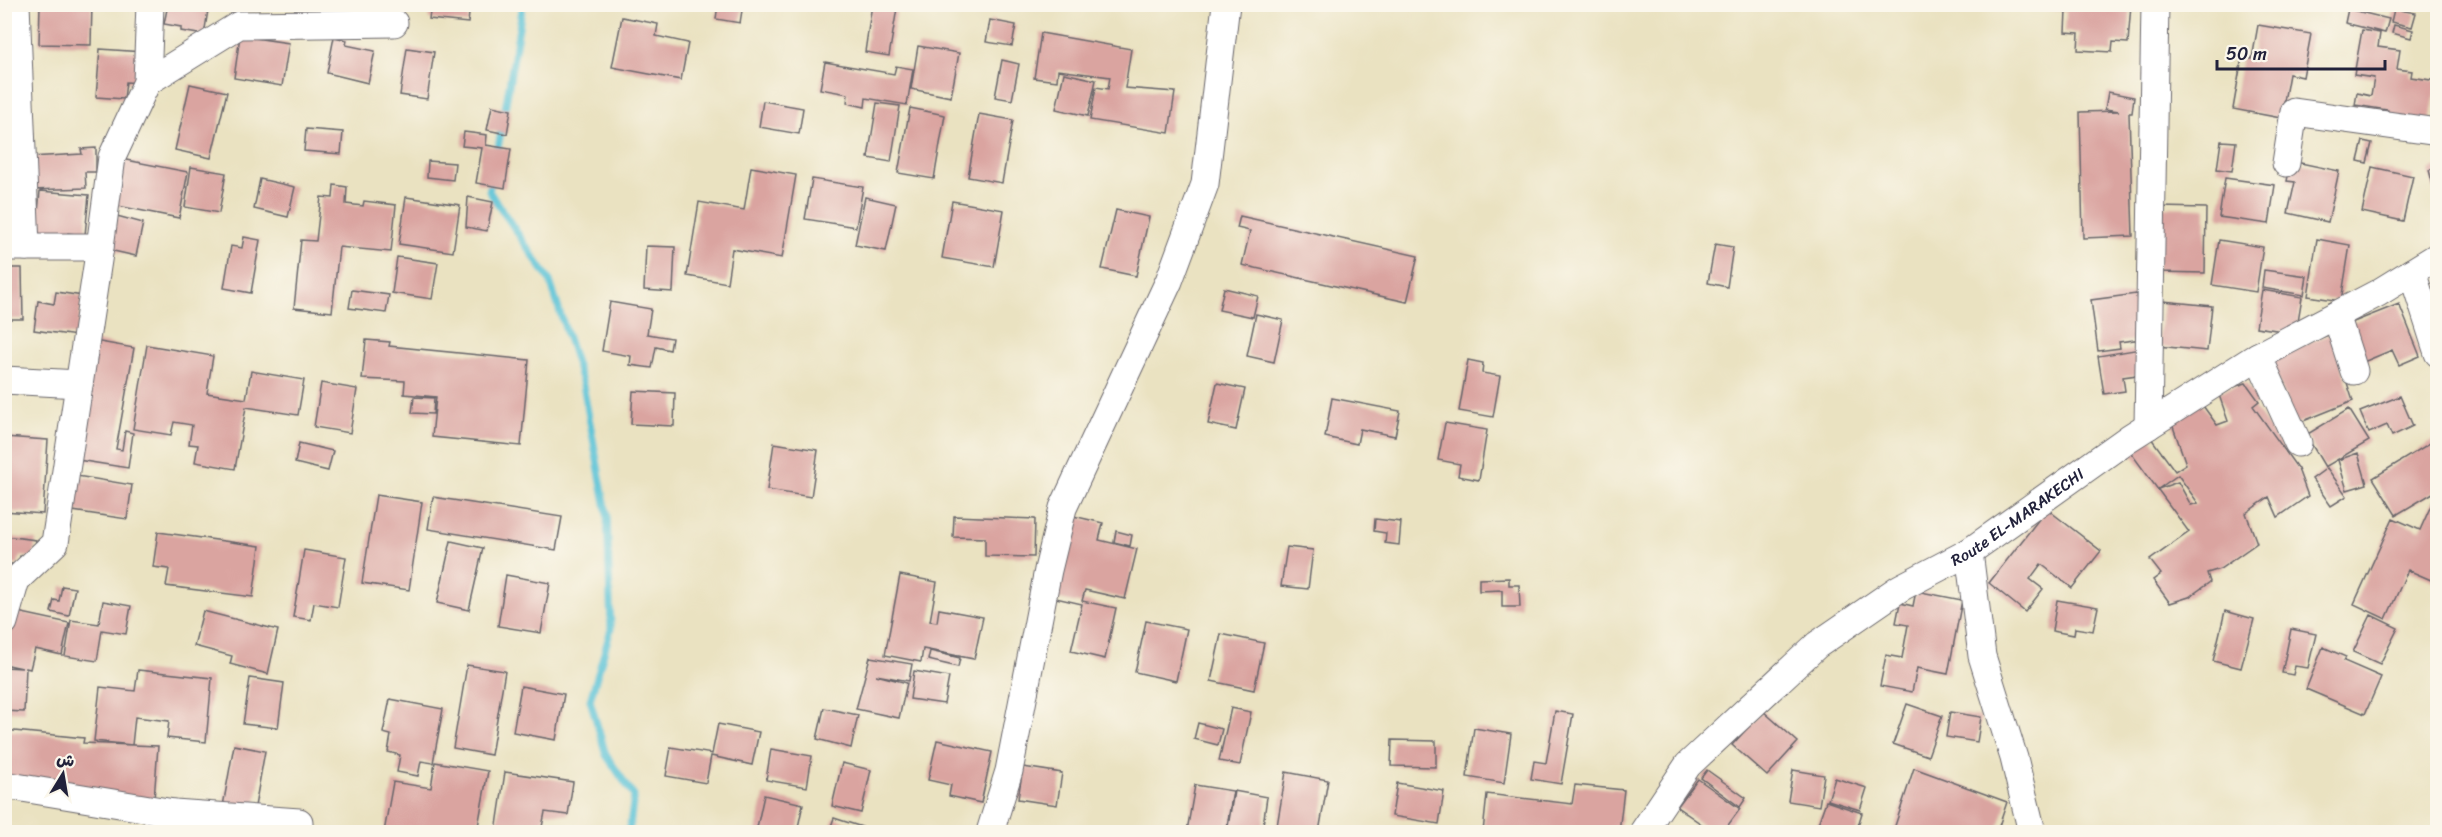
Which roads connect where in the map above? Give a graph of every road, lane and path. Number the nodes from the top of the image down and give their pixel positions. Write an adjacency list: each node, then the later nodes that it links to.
1 (16, 4): 10 (street)
2 (150, 4): 7 (street)
3 (1226, 4): 27 (street)
4 (2155, 4): 20 (street)
5 (244, 15): 6 (street); 7 (street)
6 (394, 23)
7 (147, 82): 11 (street)
8 (2438, 132): 9 (street)
9 (2286, 163)
10 (15, 247): 11 (street)
11 (100, 247): 19 (street)
12 (2438, 256): 13 (street, Route EL-MARAKECHI)
13 (2412, 272): 14 (street, Route EL-MARAKECHI); 15 (street)
14 (2336, 315): 16 (street, Route EL-MARAKECHI); 17 (street)
15 (2438, 353)
16 (2258, 356): 20 (street, Route EL-MARAKECHI); 21 (street)
17 (2354, 371)
18 (4, 380): 19 (street)
19 (79, 384): 23 (street)
20 (2148, 426): 22 (street, Route EL-MARAKECHI)
21 (2298, 443)
22 (1969, 552): 28 (street, Route EL-MARAKECHI); 29 (street)
23 (4, 622)
24 (4, 785): 25 (street)
25 (173, 823): 26 (street)
26 (299, 832)
27 (990, 832)
28 (1643, 832)
29 (2032, 832)

